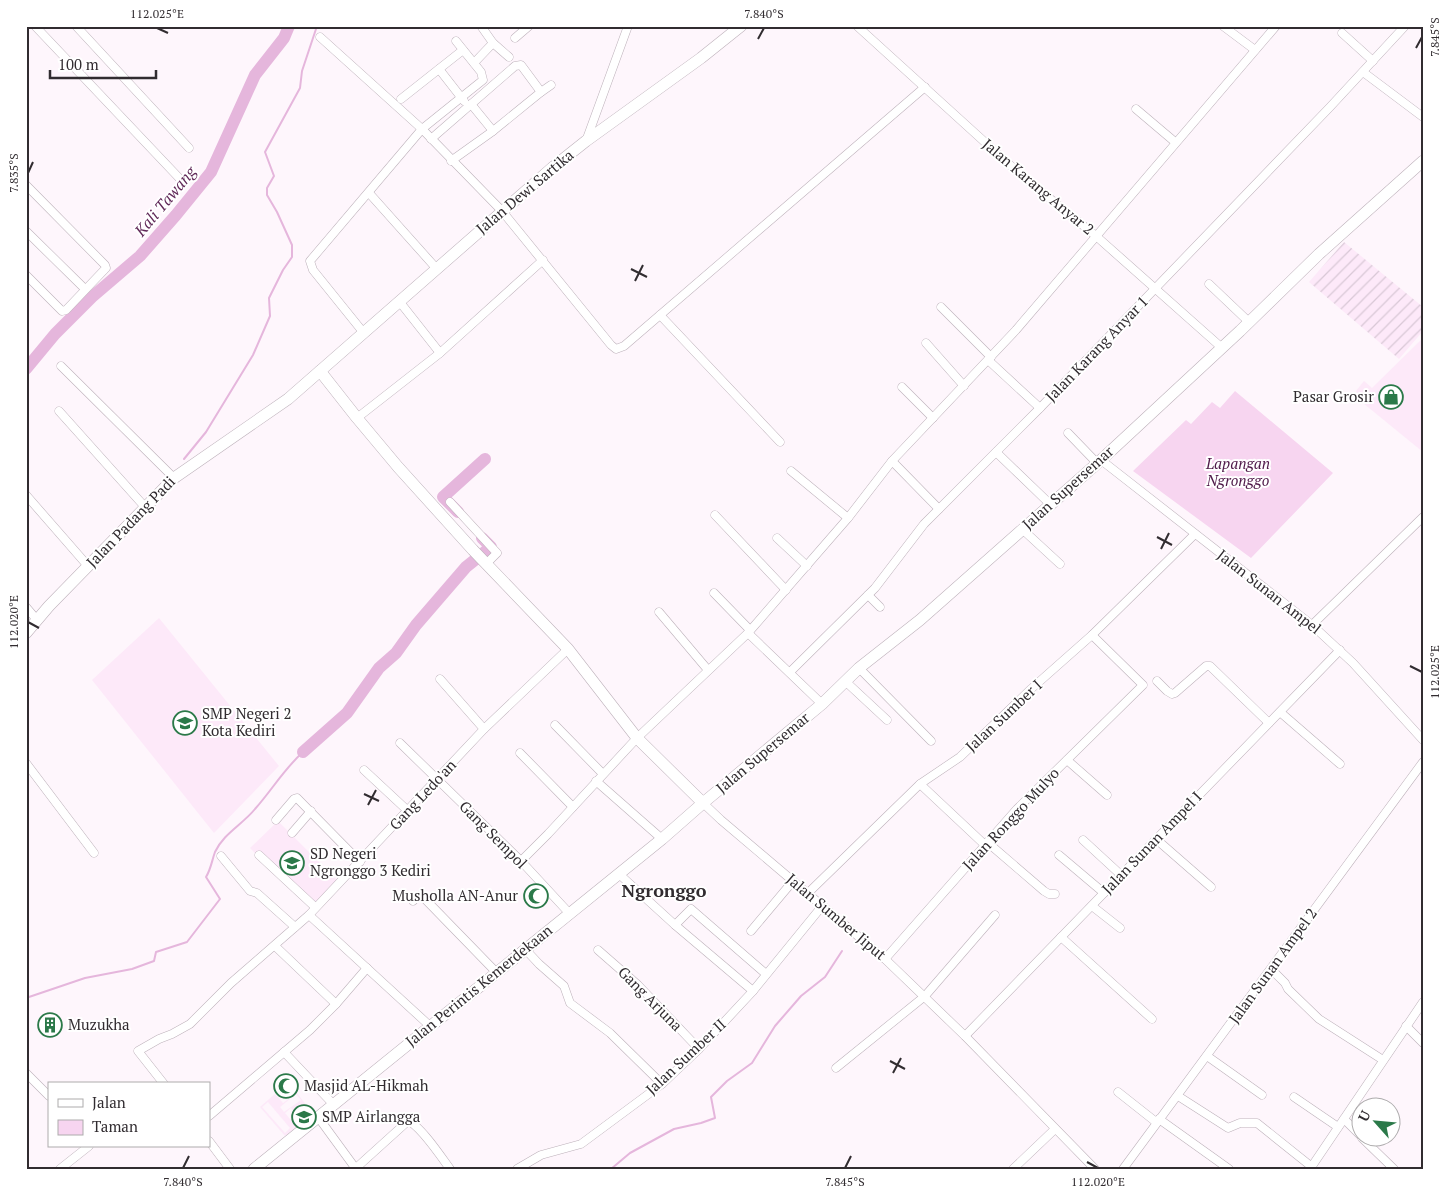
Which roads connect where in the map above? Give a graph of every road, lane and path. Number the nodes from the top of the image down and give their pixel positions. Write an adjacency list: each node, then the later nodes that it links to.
1 (35, 26): 40 (street)
2 (76, 26): 37 (street)
3 (481, 26): 16 (street)
4 (529, 26): 11 (street)
5 (628, 26): 35 (street)
6 (741, 26): 35 (main road, Jalan Dewi Sartika)
7 (857, 26): 25 (street, Jalan Karang Anyar 2)
8 (1223, 26): 18 (street)
9 (1276, 26): 18 (street)
10 (1405, 26): 20 (street, Jalan Karang Anyar 1)
11 (520, 29): 14 (street)
12 (1342, 33): 20 (street)
13 (320, 37): 32 (street)
14 (515, 38)
15 (456, 41): 17 (street)
16 (493, 43): 19 (street); 21 (street)
17 (463, 50): 21 (street); 22 (street)
18 (1255, 50): 36 (street)
19 (509, 57)
20 (1373, 61): 23 (street, Jalan Karang Anyar 1)
21 (474, 63): 27 (street)
22 (439, 69): 27 (street); 28 (street)
23 (1363, 72): 31 (street); 51 (street, Jalan Karang Anyar 1)
24 (551, 85): 26 (street)
25 (925, 87): 45 (street, Jalan Karang Anyar 2); 54 (street)
26 (541, 92): 29 (street); 33 (street)
27 (461, 97): 29 (street); 32 (street)
28 (401, 99)
29 (470, 105): 33 (street); 34 (street)
30 (1136, 109): 36 (street)
31 (1423, 117)
32 (422, 129): 34 (street); 42 (street)
33 (493, 131): 38 (street)
34 (431, 139): 38 (street)
35 (586, 141): 43 (main road, Jalan Dewi Sartika)
36 (1175, 142): 45 (street)
37 (189, 148)
38 (451, 161): 43 (street)
39 (1423, 161): 55 (main road, Jalan Supersemar)
40 (181, 180)
41 (26, 185): 50 (street)
42 (369, 193): 47 (street); 56 (street)
43 (502, 211): 46 (street); 47 (main road, Jalan Dewi Sartika)
44 (26, 231): 50 (street)
45 (1096, 236): 51 (street, Jalan Karang Anyar 2); 60 (street)
46 (543, 260): 54 (street); 59 (street)
47 (436, 268): 52 (main road, Jalan Dewi Sartika)
48 (26, 275): 50 (street)
49 (1208, 284): 55 (street)
50 (84, 289)
51 (1154, 289): 58 (street, Jalan Karang Anyar 2); 65 (street, Jalan Karang Anyar 1)
52 (399, 301): 56 (main road, Jalan Dewi Sartika); 59 (street)
53 (941, 307): 60 (street)
54 (660, 315): 70 (street)
55 (1249, 322): 58 (main road, Jalan Supersemar)
56 (364, 332): 62 (main road, Jalan Dewi Sartika)
57 (926, 343): 63 (street)
58 (1221, 347): 73 (main road, Jalan Supersemar)
59 (440, 353): 67 (street)
60 (990, 358): 63 (street); 65 (street)
61 (60, 366): 75 (street)
62 (320, 371): 67 (main road); 75 (main road, Jalan Padang Padi)
63 (964, 386): 68 (street)
64 (902, 387): 68 (street)
65 (1040, 408): 71 (street, Jalan Karang Anyar 1)
66 (59, 411): 79 (street)
67 (357, 418): 87 (main road)
68 (933, 418): 72 (street)
69 (1068, 433): 73 (street, Jalan Sunan Ampel)
70 (780, 442)
71 (996, 452): 78 (street); 80 (street, Jalan Karang Anyar 1)
72 (892, 461): 80 (street); 83 (street)
73 (1099, 462): 78 (main road, Jalan Supersemar); 85 (street, Jalan Sunan Ampel)
74 (791, 471): 83 (street)
75 (174, 478): 79 (main road, Jalan Padang Padi)
76 (26, 495): 89 (street)
77 (450, 502): 87 (street)
78 (1050, 504): 84 (main road, Jalan Supersemar)
79 (144, 507): 89 (main road, Jalan Padang Padi)
80 (939, 509): 93 (street, Jalan Karang Anyar 1)
81 (715, 515): 91 (street)
82 (1423, 517): 98 (street)
83 (848, 518): 90 (street)
84 (1022, 529): 88 (street); 104 (main road, Jalan Supersemar)
85 (1196, 534): 98 (street, Jalan Sunan Ampel); 101 (street, Jalan Sumber I)
86 (777, 538): 90 (street)
87 (485, 562): 102 (main road)
88 (1060, 564)
89 (88, 566): 97 (main road, Jalan Padang Padi)
90 (807, 566): 91 (street)
91 (786, 590): 99 (street)
92 (714, 593): 99 (street)
93 (868, 595): 95 (street); 106 (street, Jalan Karang Anyar 1)
94 (26, 607): 97 (street)
95 (880, 607)
96 (659, 612): 105 (street)
97 (38, 620): 100 (main road, Jalan Padang Padi)
98 (1312, 625): 103 (street, Jalan Sunan Ampel)
99 (749, 632): 105 (street); 106 (street)
100 (26, 633)
101 (1092, 635): 121 (street, Jalan Ronggo Mulyo); 129 (street, Jalan Sumber I)
102 (568, 649): 115 (street, Gang Ledo'an); 116 (main road)
103 (1340, 650): 111 (street, Jalan Sunan Ampel I); 117 (street, Jalan Sunan Ampel)
104 (859, 668): 108 (main road, Jalan Supersemar); 118 (street)
105 (708, 670): 116 (street)
106 (790, 672): 110 (street)
107 (440, 679): 115 (street)
108 (845, 681): 110 (main road, Jalan Supersemar); 112 (street)
109 (1157, 681): 113 (street)
110 (822, 704): 131 (main road, Jalan Supersemar)
111 (1280, 712): 113 (street, Jalan Sunan Ampel I); 124 (street)
112 (887, 720)
113 (1270, 723): 138 (street, Jalan Sunan Ampel I)
114 (554, 725): 126 (street)
115 (484, 729): 127 (street, Gang Ledo'an)
116 (637, 738): 126 (street); 131 (main road)
117 (1423, 740)
118 (931, 741)
119 (400, 743): 127 (street, Gang Sempol)
120 (520, 753): 132 (street)
121 (1067, 760): 130 (street); 140 (street, Jalan Ronggo Mulyo)
122 (1423, 762): 171 (street, Jalan Sunan Ampel 2)
123 (26, 763): 141 (street)
124 (1340, 764)
125 (364, 770): 133 (street)
126 (603, 774): 128 (street)
127 (437, 779): 133 (street, Gang Ledo'an); 145 (street, Gang Sempol)
128 (596, 781): 132 (street); 137 (street)
129 (920, 784): 140 (street); 151 (street, Jalan Sumber I)
130 (1107, 795)
131 (703, 803): 137 (main road, Jalan Perintis Kemerdekaan); 149 (street, Jalan Sumber Jiput)
132 (573, 807): 145 (street)
133 (407, 810): 146 (street, Gang Ledo'an)
134 (311, 811): 135 (street); 136 (street); 146 (street)
135 (276, 820)
136 (292, 833)
137 (662, 839): 147 (main road, Jalan Perintis Kemerdekaan)
138 (1156, 839): 148 (street, Jalan Sunan Ampel I); 150 (street)
139 (1084, 840): 148 (street)
140 (986, 843): 153 (street); 169 (street, Jalan Ronggo Mulyo)
141 (94, 853)
142 (259, 855): 157 (street)
143 (1059, 855): 152 (street)
144 (221, 856): 162 (street)
145 (521, 861): 158 (street, Gang Sempol)
146 (360, 862): 157 (street, Gang Ledo'an)
147 (619, 874): 158 (main road, Jalan Perintis Kemerdekaan); 161 (street)
148 (1121, 875): 152 (street, Jalan Sunan Ampel I)
149 (793, 881): 151 (street, Jalan Sumber Jiput); 164 (street)
150 (1211, 887)
151 (808, 893): 155 (street, Jalan Sumber Jiput)
152 (1104, 893): 156 (street, Jalan Sunan Ampel I)
153 (1055, 894)
154 (413, 901): 172 (street)
155 (823, 905): 169 (street, Jalan Sumber Jiput); 173 (street, Jalan Sumber II)
156 (1092, 906): 163 (street); 165 (street, Jalan Sunan Ampel I)
157 (316, 908): 159 (street, Gang Ledo'an)
158 (570, 914): 167 (main road, Jalan Perintis Kemerdekaan)
159 (309, 915): 162 (street, Gang Ledo'an); 170 (street)
160 (995, 915): 175 (street)
161 (675, 925): 173 (street); 174 (street)
162 (295, 927): 166 (street, Gang Ledo'an)
163 (1120, 928)
164 (751, 931)
165 (1061, 937): 178 (street); 181 (street, Jalan Sunan Ampel I)
166 (275, 946): 177 (street); 189 (street, Gang Ledo'an)
167 (525, 949): 172 (main road, Jalan Perintis Kemerdekaan); 190 (street)
168 (598, 950): 183 (street, Gang Arjuna)
169 (886, 958): 175 (street, Jalan Sumber Jiput)
170 (367, 968): 177 (street); 179 (street)
171 (1271, 969): 185 (street, Jalan Sunan Ampel 2); 186 (street)
172 (496, 972): 179 (main road, Jalan Perintis Kemerdekaan)
173 (766, 974): 174 (street, Jalan Sumber II)
174 (753, 991): 183 (street, Jalan Sumber II)
175 (925, 996): 181 (street, Jalan Sumber Jiput); 187 (street)
176 (1423, 1002): 180 (street)
177 (336, 1004): 184 (street)
178 (1152, 1019)
179 (430, 1026): 196 (main road, Jalan Perintis Kemerdekaan)
180 (1406, 1026): 182 (street); 186 (street)
181 (965, 1036): 203 (street, Jalan Sumber Jiput)
182 (1423, 1044)
183 (699, 1049): 190 (street, Jalan Sumber II)
184 (284, 1052): 196 (street); 197 (street)
185 (1208, 1056): 193 (street); 194 (street, Jalan Sunan Ampel 2)
186 (1383, 1060): 199 (street)
187 (836, 1068)
188 (26, 1073): 192 (street)
189 (160, 1082)
190 (662, 1084): 213 (street, Jalan Sumber II)
191 (1118, 1092): 200 (street)
192 (48, 1095)
193 (1262, 1095)
194 (1178, 1096): 200 (street, Jalan Sunan Ampel 2); 208 (street)
195 (1294, 1097): 202 (street)
196 (333, 1104): 198 (main road, Jalan Perintis Kemerdekaan)
197 (210, 1115)
198 (318, 1117): 207 (street); 211 (main road, Jalan Perintis Kemerdekaan)
199 (1344, 1119): 201 (street); 202 (street)
200 (1158, 1121): 216 (street, Jalan Sunan Ampel 2); 217 (street)
201 (1352, 1127)
202 (1338, 1128): 208 (street)
203 (1055, 1129): 214 (street); 215 (street, Jalan Sumber Jiput)
204 (210, 1143): 210 (street)
205 (86, 1148): 209 (street)
206 (1373, 1148): 218 (street)
207 (356, 1168): 212 (street)
208 (1311, 1168)
209 (60, 1169)
210 (230, 1169)
211 (254, 1169)
212 (450, 1169)
213 (517, 1169)
214 (1013, 1169)
215 (1095, 1169)
216 (1123, 1169)
217 (1228, 1169)
218 (1394, 1169)

